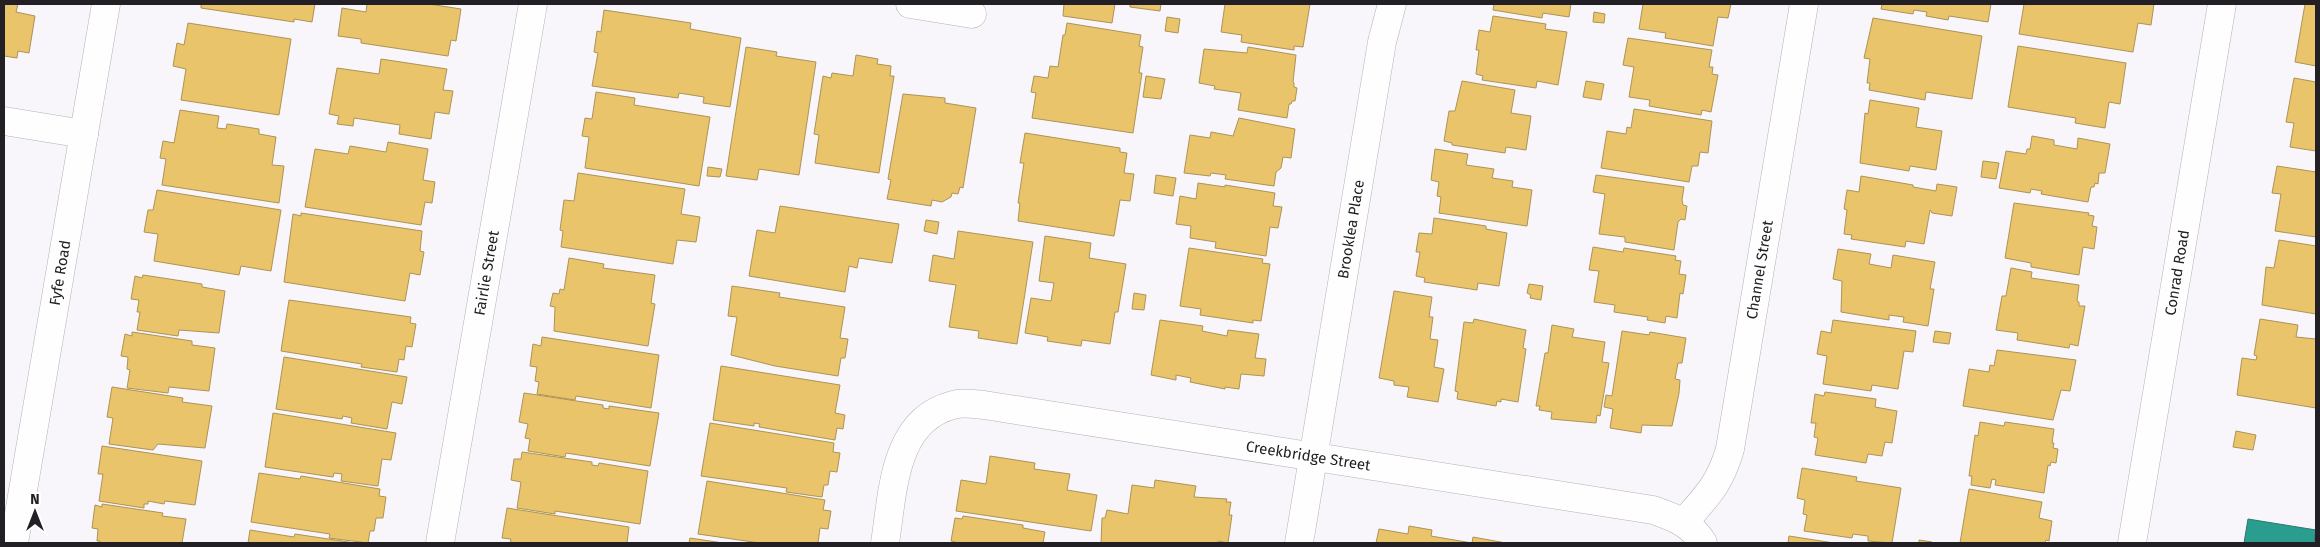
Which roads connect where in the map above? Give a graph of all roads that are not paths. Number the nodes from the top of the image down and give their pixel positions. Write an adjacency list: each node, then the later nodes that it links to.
1 (106, 4): 9 (street, Fyfe Road)
2 (533, 4): 13 (street, Fairlie Street)
3 (910, 4): 7 (street)
4 (1392, 4): 10 (street, Brooklea Place)
5 (1804, 4): 11 (street, Channel Street)
6 (2222, 4): 17 (street, Conrad Road)
7 (972, 14)
8 (4, 121): 9 (street)
9 (84, 134): 12 (street, Fyfe Road)
10 (1313, 457): 11 (street, Creekbridge Street); 14 (street, Creekbridge Street); 15 (street, Brooklea Place)
11 (1684, 522): 16 (street)
12 (14, 543)
13 (440, 543)
14 (884, 543)
15 (1298, 543)
16 (1703, 543)
17 (2132, 543)

